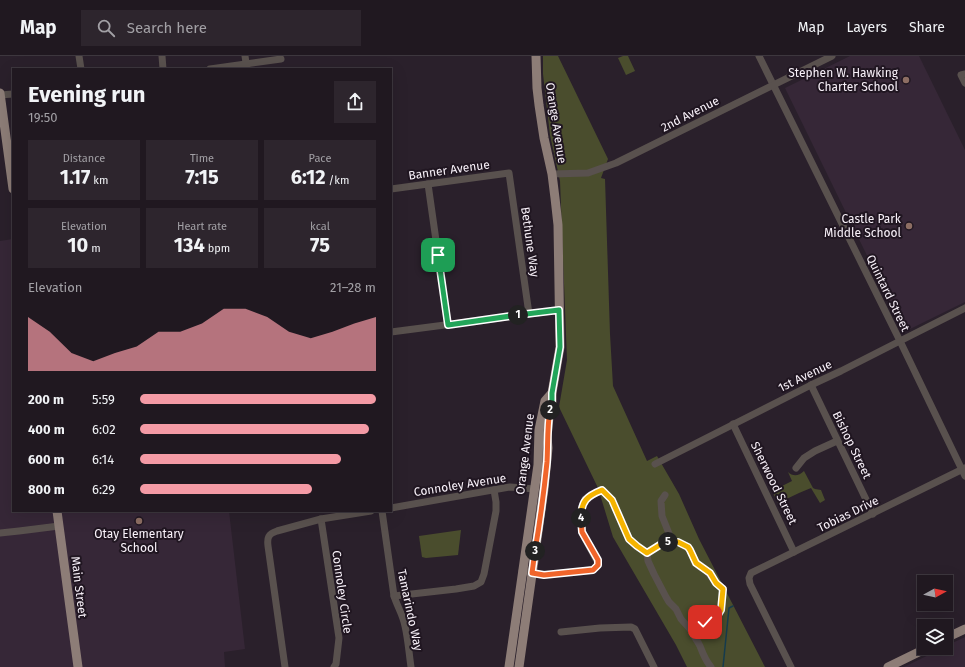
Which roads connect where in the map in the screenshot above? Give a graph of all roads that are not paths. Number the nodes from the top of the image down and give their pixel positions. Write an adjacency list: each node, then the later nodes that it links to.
1 (79, 56): 9 (street)
2 (162, 56): 10 (street)
3 (245, 56): 8 (street)
4 (536, 56): 18 (main road, Orange Avenue)
5 (759, 56): 14 (street, Quintard Street)
6 (832, 56): 14 (street, 2nd Avenue)
7 (281, 59): 8 (street)
8 (246, 66): 11 (street)
9 (81, 68)
10 (163, 68)
11 (222, 68)
12 (965, 74): 13 (street)
13 (965, 83)
14 (773, 85): 18 (street, 2nd Avenue); 27 (street, Quintard Street)
15 (0, 94): 16 (street); 19 (main road)
16 (12, 94)
17 (509, 173): 20 (street, Banner Avenue); 24 (street, Bethune Way)
18 (552, 174): 23 (main road, Orange Avenue)
19 (12, 182)
20 (428, 184): 21 (street, Banner Avenue); 25 (street)
21 (392, 190)
22 (965, 308): 27 (street, 1st Avenue)
23 (559, 310): 24 (street); 29 (main road, Orange Avenue)
24 (529, 314): 25 (street)
25 (448, 325): 26 (street)
26 (392, 332)
27 (900, 341): 28 (street, 1st Avenue); 34 (street, Quintard Street)
28 (811, 385): 30 (street, 1st Avenue); 31 (street, Bishop Street)
29 (552, 393): 35 (main road, Orange Avenue); 37 (main road)
30 (733, 424): 32 (street, 1st Avenue); 48 (street, Sherwood Street)
31 (837, 441): 33 (street); 43 (street, Bishop Street)
32 (655, 464)
33 (796, 468)
34 (964, 471): 43 (street, Tobias Drive)
35 (534, 489): 36 (street, Connoley Avenue); 37 (main road); 50 (main road, Orange Avenue)
36 (494, 490): 39 (street, Connoley Avenue); 52 (street)
37 (544, 491): 51 (main road)
38 (665, 495): 47 (street)
39 (392, 508)
40 (57, 512): 45 (main road, Main Street)
41 (365, 512): 44 (street)
42 (382, 512): 52 (street, Tamarindo Way)
43 (873, 514): 48 (street, Tobias Drive)
44 (321, 519): 59 (street); 60 (street, Connoley Circle)
45 (59, 526): 46 (street); 58 (main road, Main Street)
46 (0, 532)
47 (672, 542): 49 (street); 53 (street)
48 (794, 552): 66 (street, Tobias Drive)
49 (647, 553): 51 (street); 53 (street)
50 (522, 571): 51 (street); 62 (main road, Orange Avenue)
51 (532, 573): 63 (main road)
52 (394, 596): 61 (street, Tamarindo Way)
53 (690, 629): 65 (street)
54 (965, 629): 56 (main road)
55 (561, 632): 64 (street)
56 (953, 635)
57 (917, 653): 67 (main road)
58 (78, 667)
59 (285, 667)
60 (334, 667)
61 (410, 667)
62 (509, 667)
63 (519, 667)
64 (654, 667)
65 (711, 667)
66 (791, 667)
67 (888, 667)

